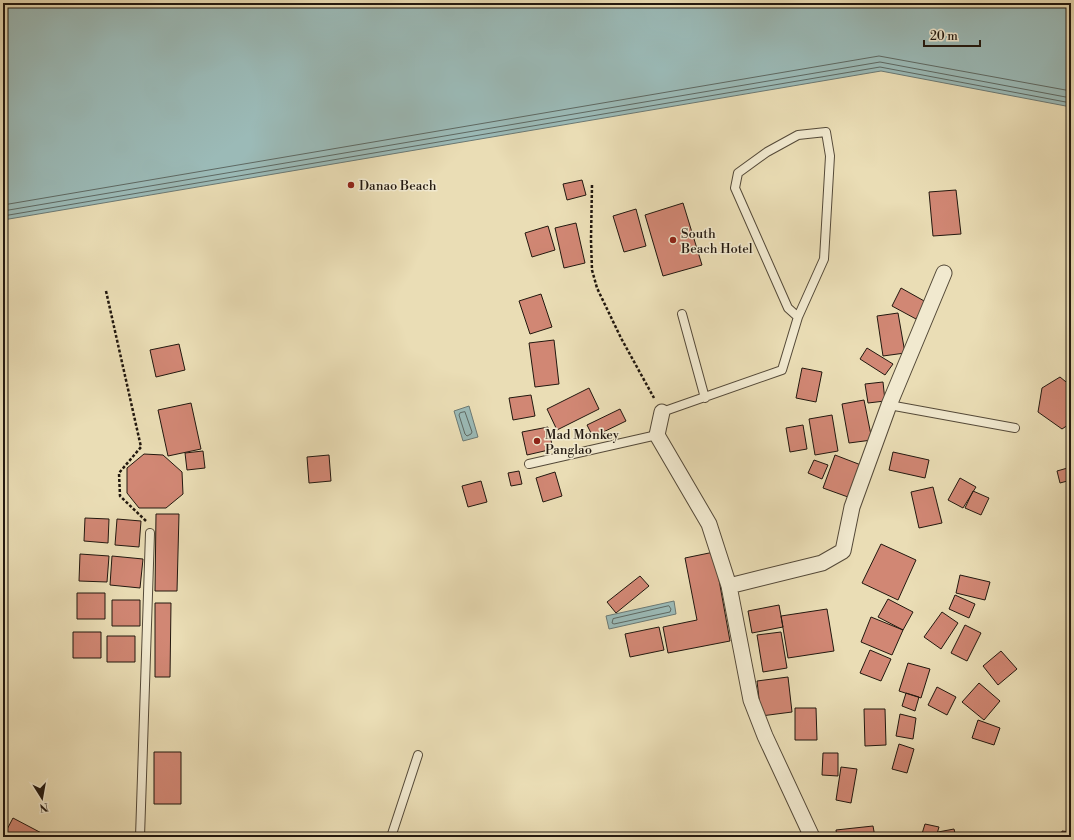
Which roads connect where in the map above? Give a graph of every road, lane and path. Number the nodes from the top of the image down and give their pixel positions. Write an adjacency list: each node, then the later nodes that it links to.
1 (592, 185): 8 (path)
2 (944, 273): 7 (street)
3 (106, 291): 12 (path)
4 (682, 314): 6 (lane)
5 (798, 317): 5 (lane); 6 (lane)
6 (705, 398): 8 (lane)
7 (889, 405): 9 (lane); 13 (street)
8 (662, 412): 10 (street)
9 (1015, 428)
10 (658, 435): 11 (lane); 13 (street)
11 (529, 464)
12 (150, 533): 15 (lane)
13 (730, 586): 17 (street)
14 (418, 755): 16 (lane)
15 (140, 837)
16 (391, 837)
17 (812, 837)

